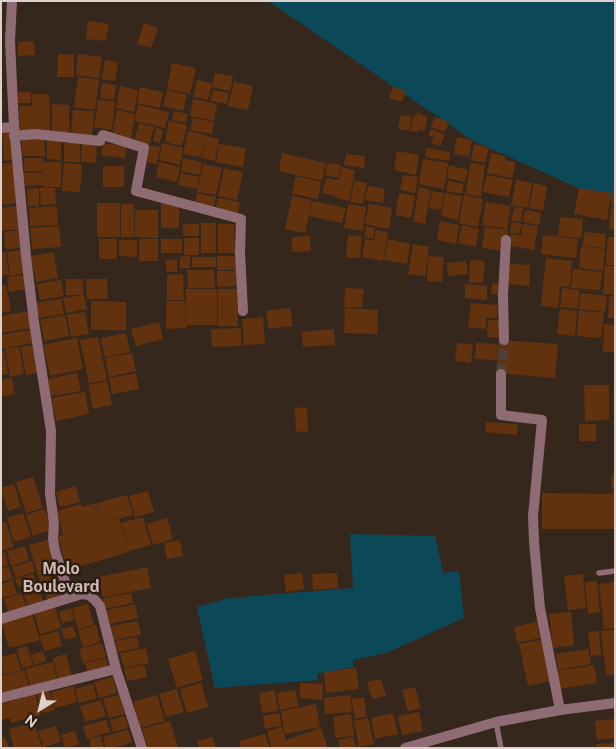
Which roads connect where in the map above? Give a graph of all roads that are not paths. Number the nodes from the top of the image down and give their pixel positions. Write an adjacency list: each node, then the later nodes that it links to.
1 (12, 1): 3 (street)
2 (1, 128): 3 (street)
3 (14, 132): 5 (street); 10 (street)
4 (506, 240): 6 (street)
5 (243, 311)
6 (504, 340)
7 (501, 374): 15 (street)
8 (615, 571): 9 (lane)
9 (600, 573)
10 (70, 597): 11 (street); 12 (street)
11 (1, 619)
12 (116, 669): 13 (street); 17 (street)
13 (1, 698)
14 (615, 703): 15 (street)
15 (560, 710): 16 (street)
16 (496, 722): 18 (street); 19 (lane)
17 (142, 748)
18 (405, 748)
19 (501, 748)

